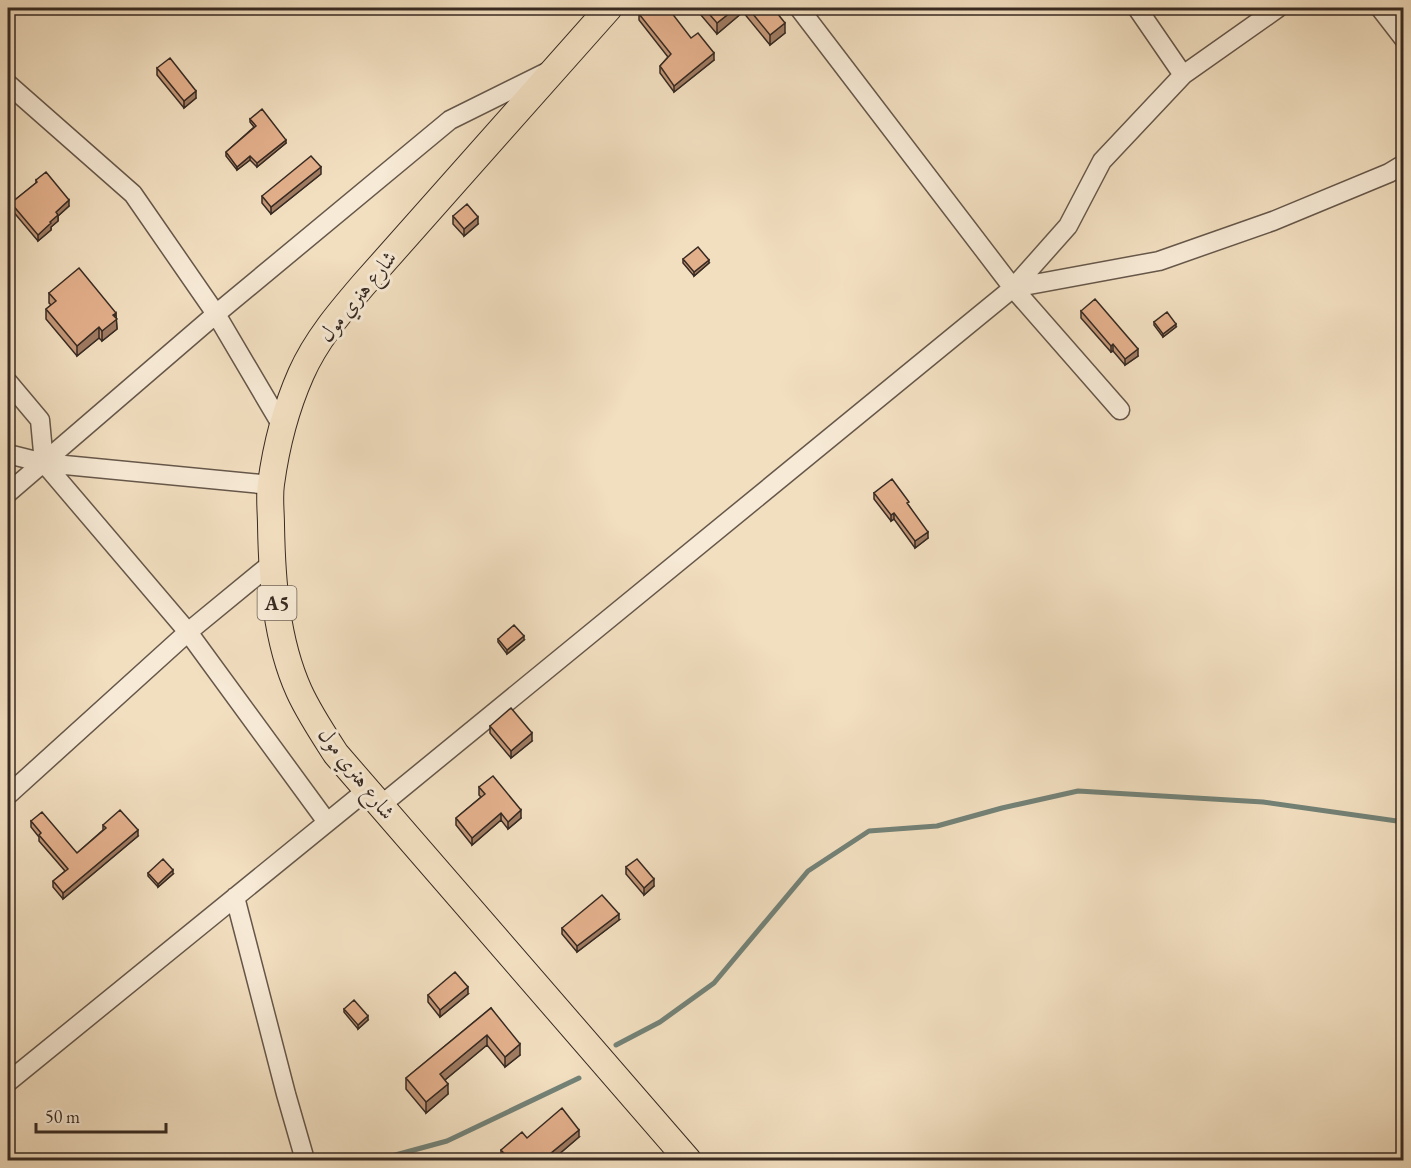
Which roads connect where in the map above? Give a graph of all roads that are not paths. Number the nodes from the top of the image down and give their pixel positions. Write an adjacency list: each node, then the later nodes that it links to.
1 (609, 8): 7 (highway, شارع هنري مول / A5)
2 (799, 8): 11 (street)
3 (1137, 8): 8 (street)
4 (1278, 8): 8 (street)
5 (1380, 8): 6 (street)
6 (1404, 39)
7 (559, 65): 12 (street); 15 (highway, شارع هنري مول / A5)
8 (1183, 75): 11 (street)
9 (8, 84): 12 (street)
10 (1404, 164): 11 (street)
11 (1013, 288): 14 (street); 23 (street)
12 (216, 314): 15 (street); 17 (street)
13 (8, 382): 17 (street)
14 (1120, 410)
15 (282, 426): 18 (highway, شارع هنري مول / A5)
16 (8, 454): 17 (street)
17 (44, 463): 18 (street); 19 (street); 21 (street)
18 (271, 485): 20 (highway, شارع هنري مول / A5)
19 (8, 493)
20 (272, 563): 21 (street); 23 (highway, شارع هنري مول / A5)
21 (188, 632): 22 (street); 24 (street)
22 (8, 795)
23 (374, 798): 24 (street); 28 (highway, شارع هنري مول / A5)
24 (327, 822): 25 (street)
25 (235, 897): 26 (street); 27 (street)
26 (8, 1082)
27 (305, 1161)
28 (688, 1161)

